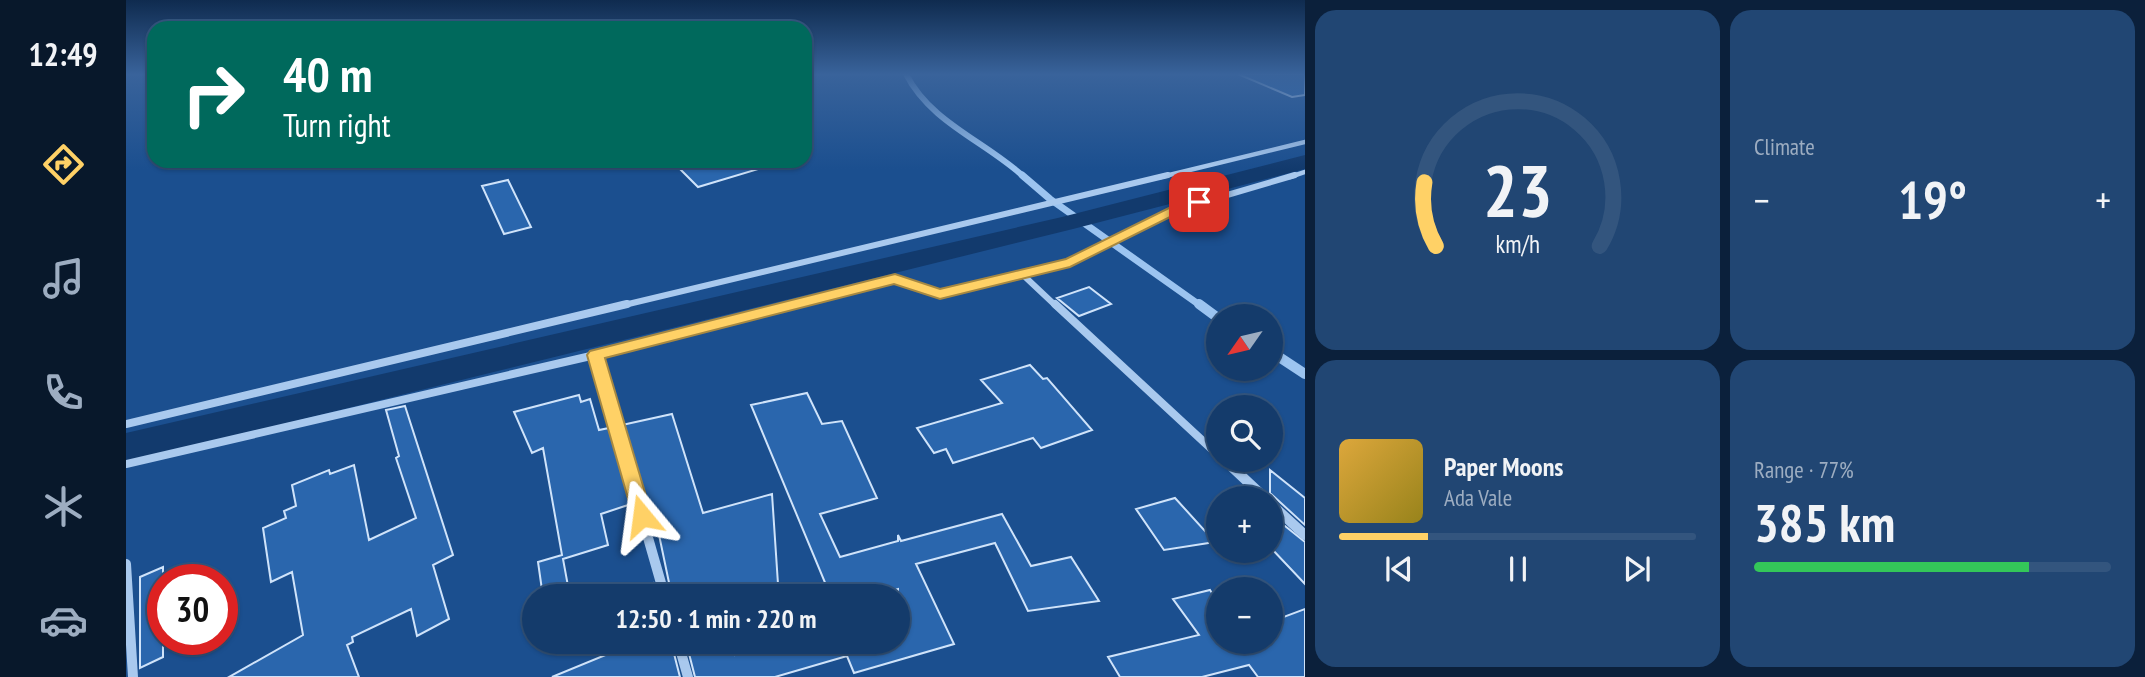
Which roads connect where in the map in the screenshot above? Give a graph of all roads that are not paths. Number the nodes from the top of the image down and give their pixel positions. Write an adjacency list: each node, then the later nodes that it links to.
1 (1305, 142): 7 (street)
2 (1305, 172): 3 (street)
3 (1293, 174): 4 (street); 5 (street)
4 (1305, 180)
5 (1022, 274): 6 (street); 8 (street)
6 (595, 355): 9 (street); 15 (street)
7 (126, 425)
8 (1206, 444)
9 (126, 464)
10 (1237, 472): 11 (street)
11 (1252, 486)
12 (1283, 515): 13 (street)
13 (1305, 535)
14 (126, 564): 17 (street)
15 (661, 584)
16 (681, 654): 18 (street)
17 (133, 677)
18 (688, 677)

